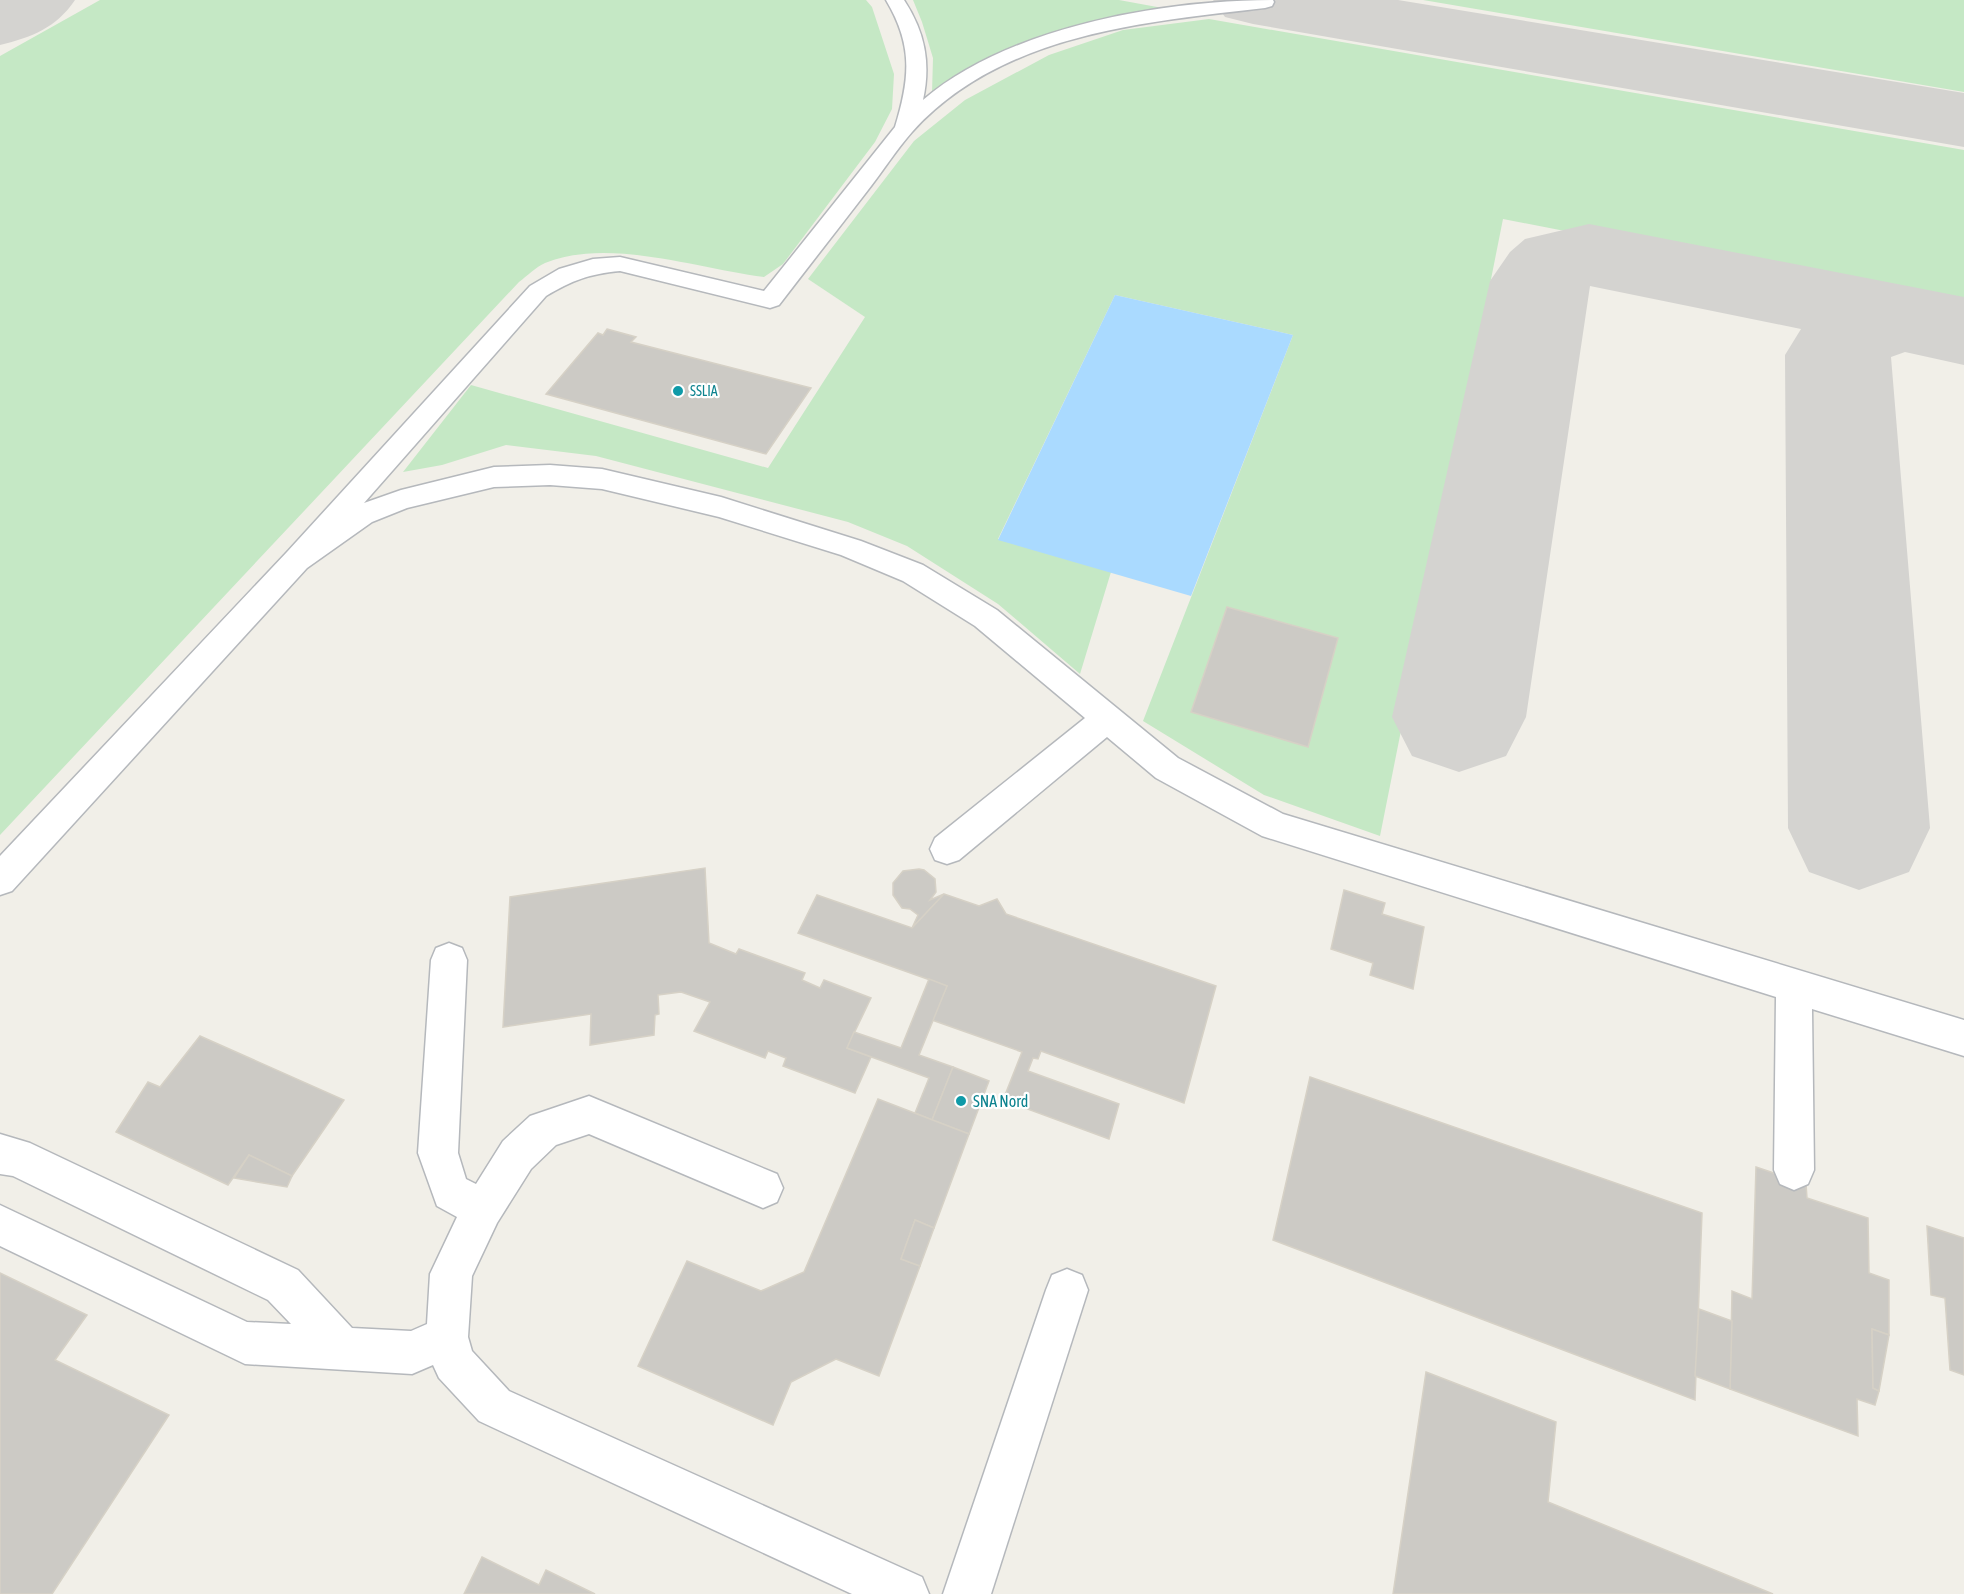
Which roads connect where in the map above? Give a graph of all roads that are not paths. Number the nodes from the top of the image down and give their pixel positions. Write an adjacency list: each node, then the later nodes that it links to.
1 (896, 0): 3 (lane)
2 (1265, 2): 3 (lane)
3 (905, 128): 4 (lane)
4 (297, 560): 5 (lane); 7 (lane)
5 (1106, 719): 6 (lane); 9 (lane)
6 (947, 849)
7 (0, 880)
8 (449, 960): 14 (lane)
9 (1794, 986): 10 (lane); 12 (lane)
10 (1964, 1038)
11 (0, 1154): 18 (lane)
12 (1794, 1170)
13 (763, 1188): 14 (lane)
14 (483, 1209): 17 (lane)
15 (0, 1225): 18 (lane)
16 (1067, 1290): 20 (lane)
17 (447, 1337): 18 (lane); 19 (lane)
18 (343, 1350)
19 (905, 1594)
20 (967, 1594)

